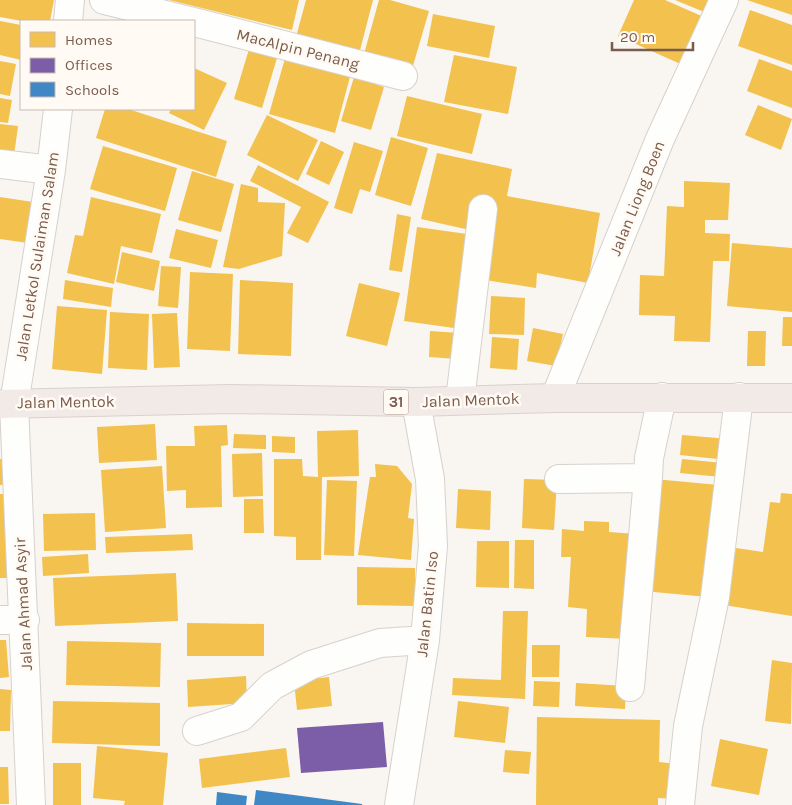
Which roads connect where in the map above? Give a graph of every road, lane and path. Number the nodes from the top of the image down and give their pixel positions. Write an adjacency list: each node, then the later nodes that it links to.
1 (70, 0): 4 (street)
2 (104, 0): 5 (street)
3 (724, 0): 14 (street, Jalan Liong Boen)
4 (68, 20)
5 (186, 20)
6 (195, 22): 7 (street, MacAlpin Penang)
7 (403, 76)
8 (58, 110): 10 (street, Jalan Letkol Sulaiman Salam)
9 (0, 164): 10 (street)
10 (51, 170): 18 (street, Jalan Letkol Sulaiman Salam)
11 (483, 209): 16 (street)
12 (662, 397): 13 (highway, Jalan Mentok / 31); 14 (highway, Jalan Mentok / 31); 19 (street)
13 (739, 397): 15 (highway, Jalan Mentok / 31); 27 (street)
14 (555, 398): 16 (highway, Jalan Mentok / 31)
15 (792, 398)
16 (460, 400): 17 (highway, Jalan Mentok / 31)
17 (416, 402): 18 (highway, Jalan Mentok / 31); 22 (street, Jalan Batin Iso)
18 (7, 404): 21 (street, Jalan Ahmad Asyir)
19 (648, 478): 20 (street); 23 (street)
20 (559, 479)
21 (12, 620): 25 (street, Jalan Ahmad Asyir)
22 (425, 640): 24 (street); 26 (street, Jalan Batin Iso)
23 (630, 687)
24 (197, 731)
25 (31, 805)
26 (399, 805)
27 (680, 805)

